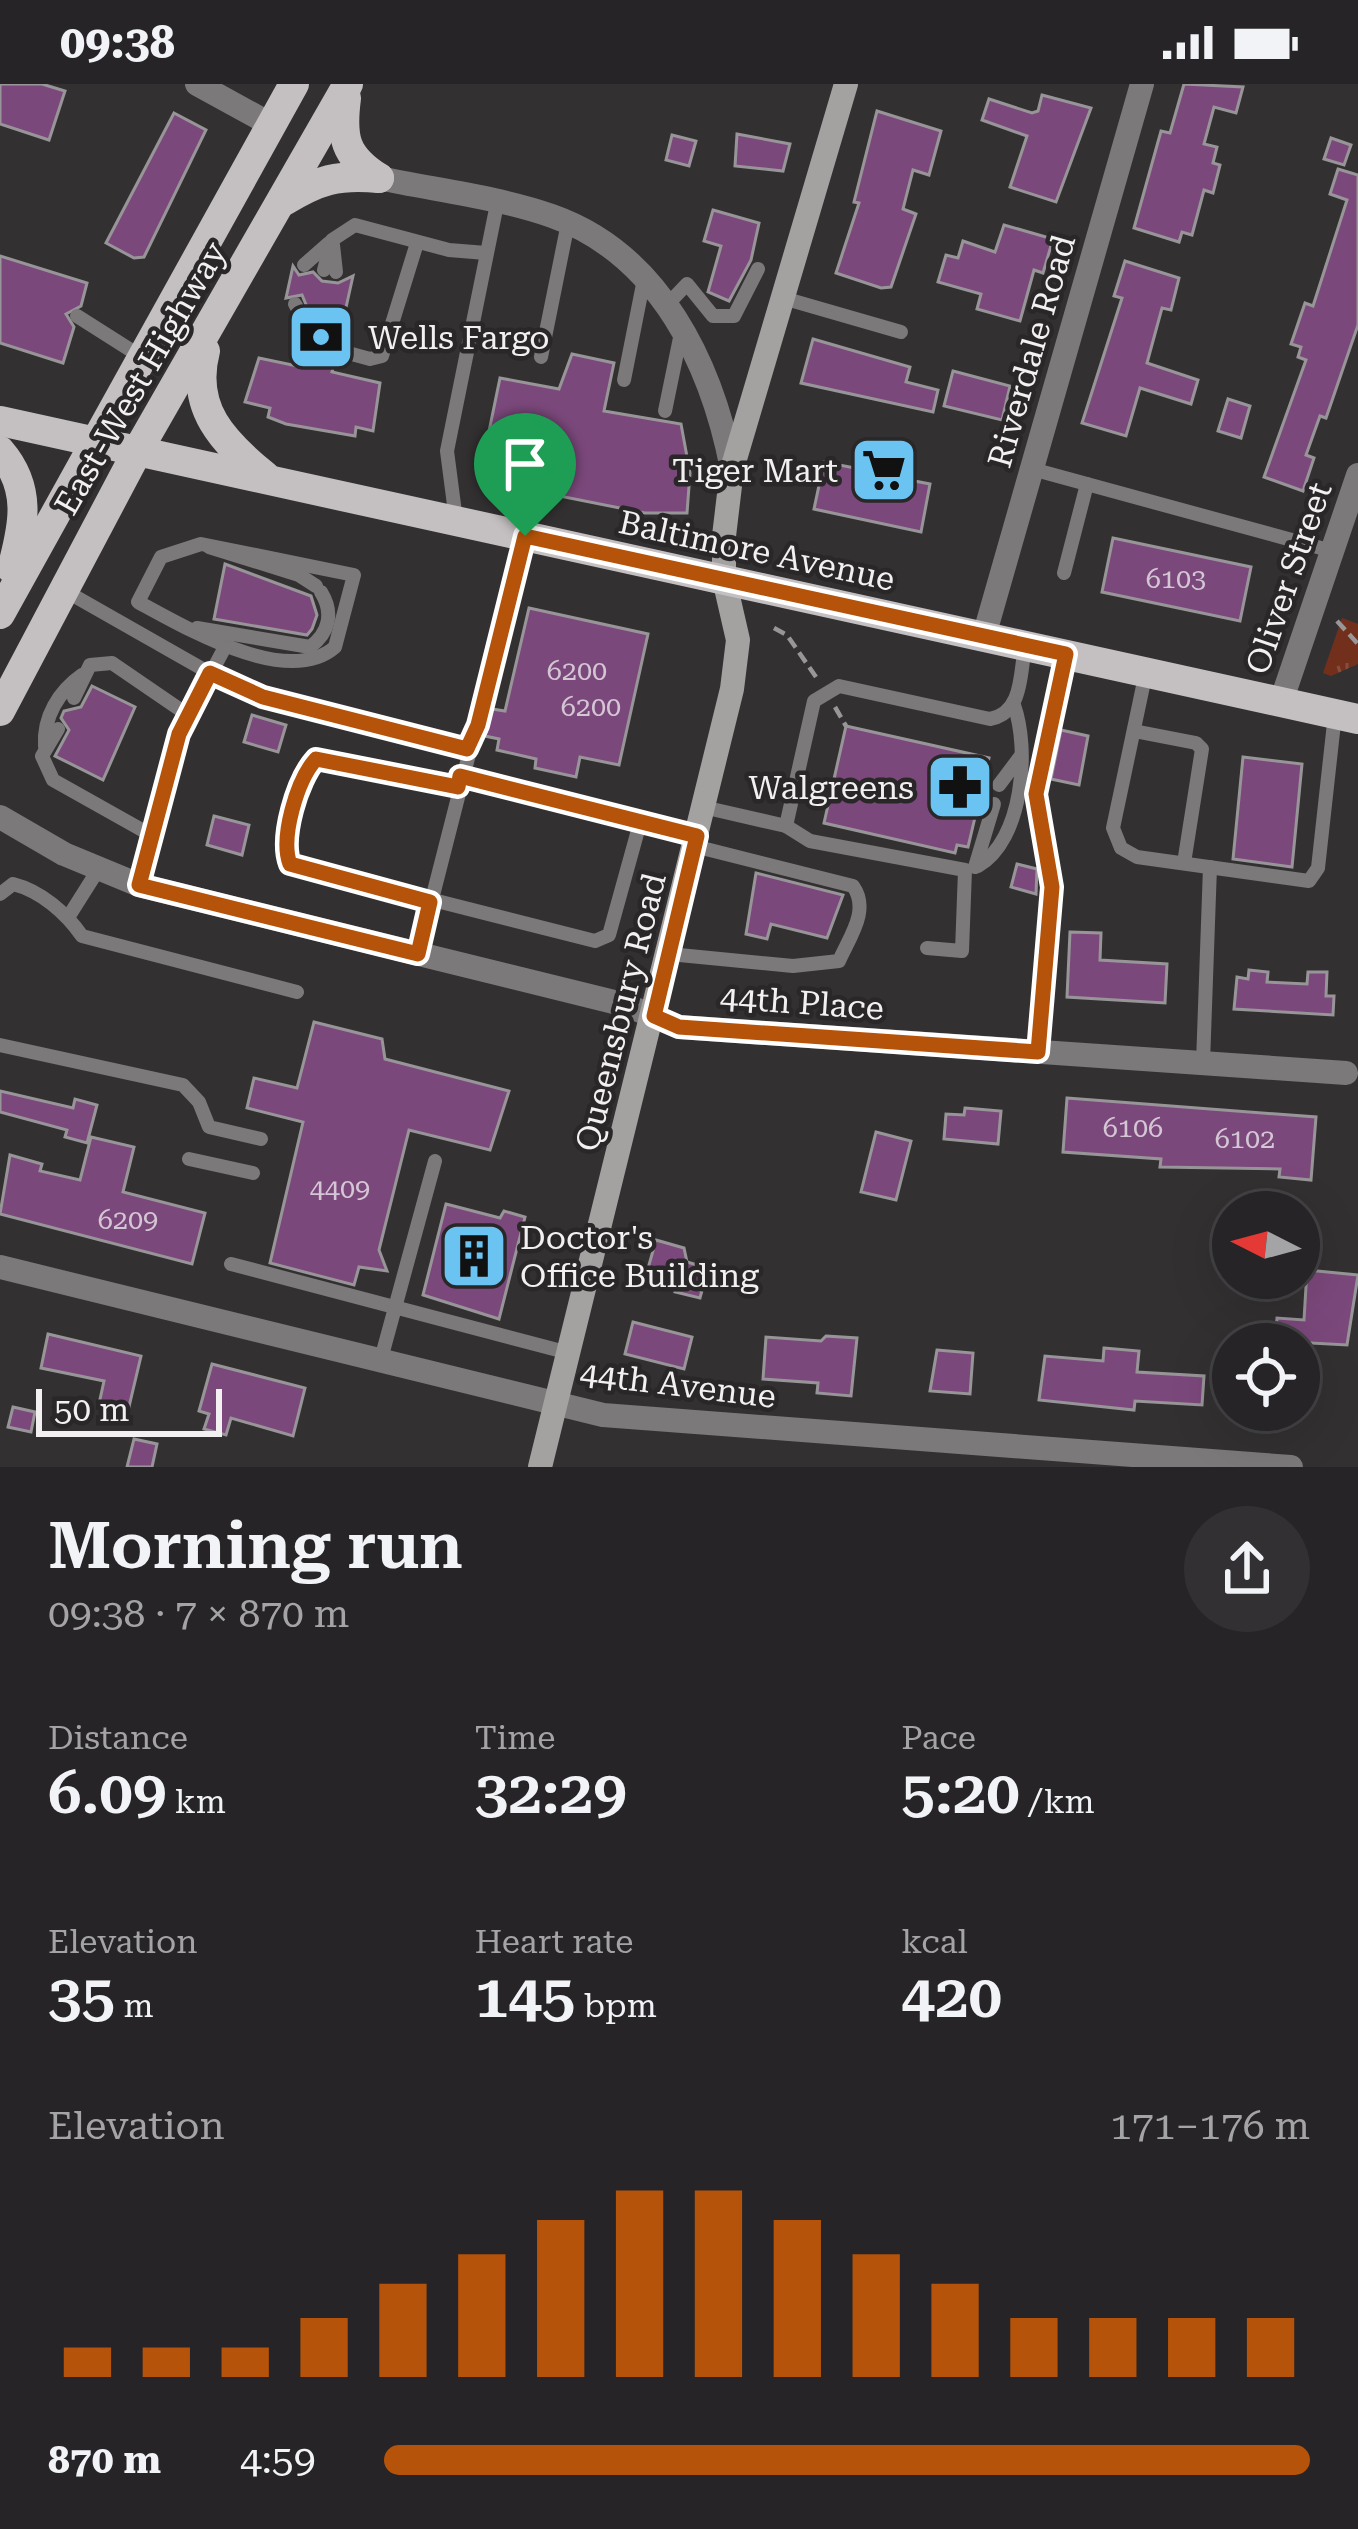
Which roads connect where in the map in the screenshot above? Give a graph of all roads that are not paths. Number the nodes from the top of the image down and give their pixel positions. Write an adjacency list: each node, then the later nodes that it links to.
1 (197, 84): 6 (street)
2 (294, 84): 6 (main road, East-West Highway)
3 (846, 84): 18 (street, Queensbury Road)
4 (1142, 84): 36 (street, Riverdale Road)
5 (348, 85): 7 (main road); 8 (main road, East-West Highway)
6 (270, 124): 28 (main road, East-West Highway)
7 (379, 178): 8 (main road); 9 (street)
8 (283, 201): 23 (main road, East-West Highway)
9 (497, 203): 10 (street); 13 (lane)
10 (568, 223): 17 (street); 27 (lane)
11 (332, 240): 12 (lane); 14 (lane); 16 (lane)
12 (417, 243): 13 (lane); 26 (lane)
13 (486, 253): 40 (lane)
14 (304, 265)
15 (758, 269): 20 (lane)
16 (330, 271)
17 (644, 278): 20 (street); 29 (lane)
18 (782, 298): 25 (lane); 35 (street, Queensbury Road)
19 (296, 304): 22 (lane)
20 (667, 305): 24 (street)
21 (77, 316): 28 (lane)
22 (306, 324)
23 (211, 328): 33 (main road, East-West Highway); 38 (main road)
24 (682, 328): 30 (lane); 35 (street)
25 (901, 332)
26 (337, 350)
27 (541, 357)
28 (144, 360): 32 (main road, East-West Highway)
29 (624, 380)
30 (665, 411)
31 (0, 421): 32 (main road, Baltimore Avenue)
32 (98, 442): 33 (main road, Baltimore Avenue); 48 (main road, East-West Highway)
33 (138, 450): 38 (main road, Baltimore Avenue); 46 (main road, East-West Highway)
34 (0, 451): 48 (main road)
35 (732, 469): 45 (street, Queensbury Road)
36 (1032, 469): 39 (lane); 51 (street, Riverdale Road)
37 (1358, 475): 43 (street, Oliver Street)
38 (269, 479): 40 (main road, Baltimore Avenue)
39 (1087, 484): 43 (lane); 44 (lane)
40 (456, 520): 41 (main road, Baltimore Avenue)
41 (525, 536): 45 (main road, Baltimore Avenue); 67 (lane)
42 (202, 544): 47 (lane); 50 (lane); 52 (lane)
43 (1332, 551): 59 (street, Oliver Street)
44 (1064, 573)
45 (724, 579): 51 (main road, Baltimore Avenue); 72 (street, Queensbury Road)
46 (62, 589): 49 (lane); 61 (main road, East-West Highway)
47 (138, 602): 49 (lane); 50 (lane)
48 (1, 613)
49 (126, 625): 57 (lane)
50 (180, 625): 52 (lane)
51 (984, 637): 53 (main road, Baltimore Avenue)
52 (225, 646): 57 (lane)
53 (1025, 646): 54 (main road, Baltimore Avenue); 60 (lane)
54 (1066, 654): 56 (main road, Baltimore Avenue); 92 (lane)
55 (86, 672): 58 (lane); 63 (lane); 66 (lane)
56 (1146, 672): 59 (main road, Baltimore Avenue); 65 (lane)
57 (210, 673): 63 (lane); 67 (lane)
58 (74, 698)
59 (1281, 702): 62 (main road, Baltimore Avenue)
60 (1014, 705): 68 (lane); 75 (lane)
61 (0, 711)
62 (1349, 712): 79 (lane)
63 (188, 715): 76 (lane)
64 (58, 729): 66 (lane)
65 (1134, 730): 78 (lane); 78 (lane)
66 (45, 748): 76 (lane)
67 (467, 749): 69 (lane)
68 (1022, 752): 70 (lane); 80 (lane)
69 (459, 782): 74 (lane); 84 (lane); 84 (lane)
70 (999, 785)
71 (994, 804): 80 (lane)
72 (703, 807): 75 (lane); 77 (street, Queensbury Road)
73 (0, 817): 81 (street, 44th Place)
74 (640, 823): 77 (lane); 84 (lane)
75 (785, 826): 80 (lane)
76 (151, 836): 82 (lane)
77 (695, 841): 88 (street, Queensbury Road); 88 (lane)
78 (1184, 863): 79 (lane)
79 (1210, 867): 93 (lane)
80 (971, 868): 86 (lane)
81 (98, 870): 82 (street, 44th Place); 85 (lane)
82 (139, 885): 87 (street, 44th Place)
83 (0, 894): 85 (lane)
84 (430, 902): 87 (lane)
85 (69, 916): 89 (lane)
86 (927, 948)
87 (418, 954): 90 (street, 44th Place)
88 (669, 954): 90 (street, Queensbury Road)
89 (297, 992)
90 (654, 1016): 92 (street, 44th Place); 102 (street, Queensbury Road)
91 (0, 1046): 95 (lane)
92 (1038, 1052): 93 (street, 44th Place)
93 (1203, 1063): 94 (street, 44th Place)
94 (1346, 1073)
95 (261, 1139)
96 (190, 1159): 98 (lane)
97 (435, 1161): 101 (lane)
98 (253, 1173)
99 (231, 1264): 101 (lane)
100 (0, 1267): 103 (street, 44th Avenue)
101 (395, 1308): 102 (lane); 103 (lane)
102 (569, 1353): 104 (street, Queensbury Road)
103 (381, 1359): 104 (street, 44th Avenue)
104 (556, 1402): 105 (street, Queensbury Road); 106 (street, 44th Avenue)
105 (540, 1467)
106 (1291, 1467)

